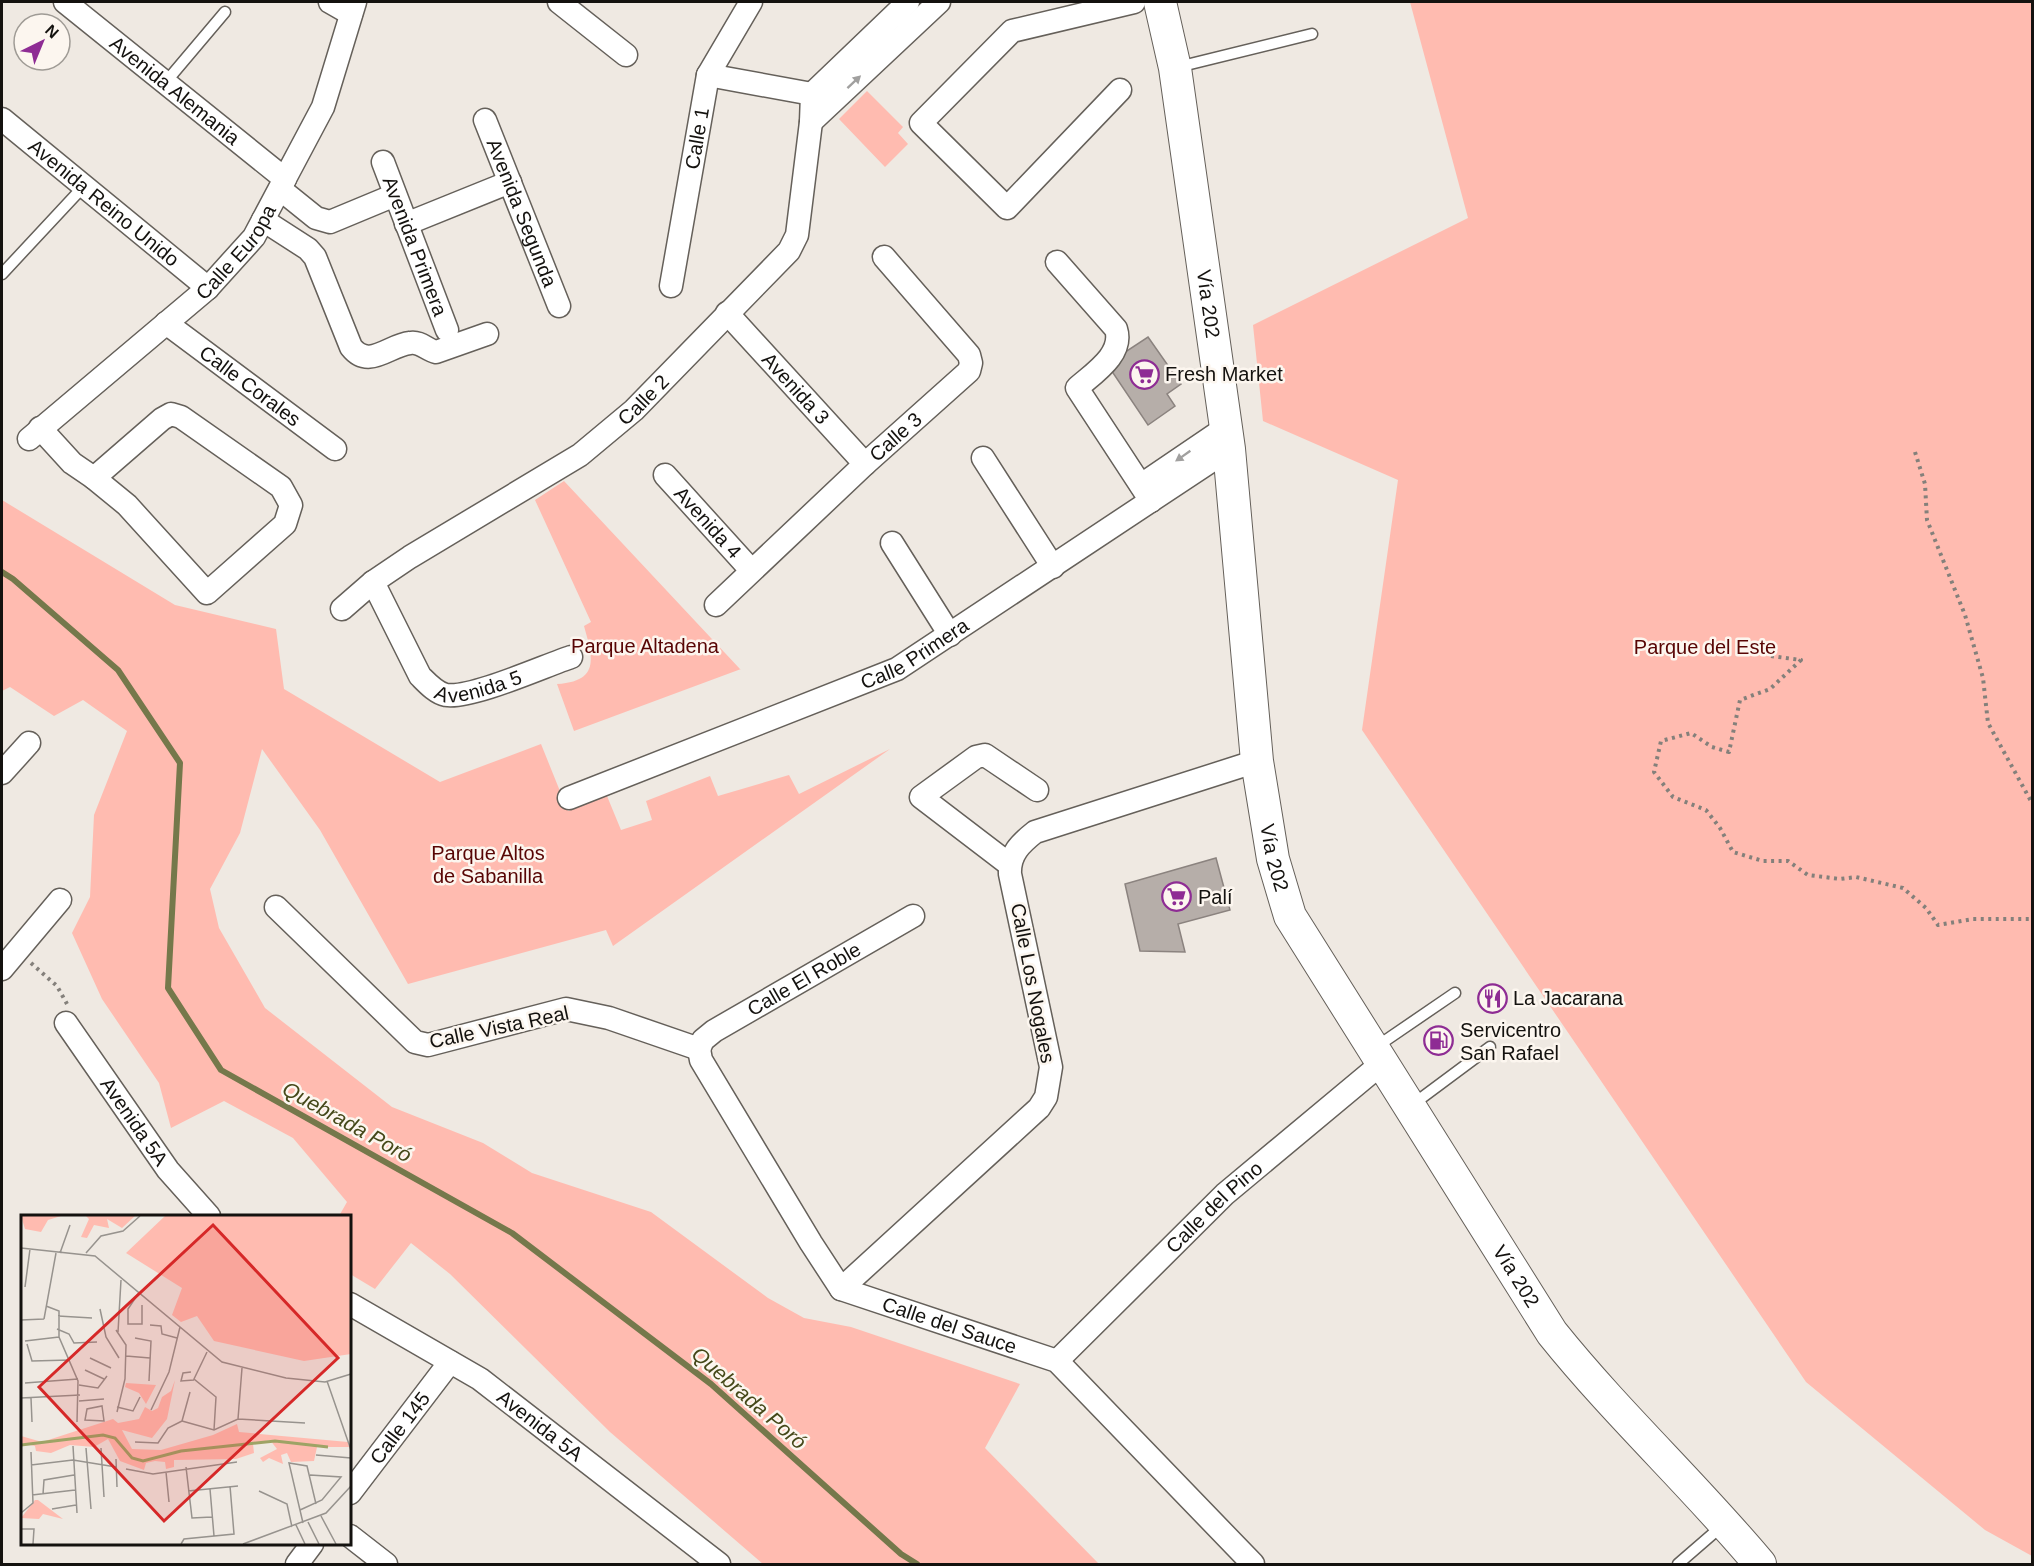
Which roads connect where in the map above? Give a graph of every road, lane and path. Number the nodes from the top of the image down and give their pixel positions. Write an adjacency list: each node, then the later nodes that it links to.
1 (330, 2): 9 (street)
2 (559, 2): 12 (street)
3 (751, 2): 14 (street, Calle 1)
4 (908, 2): 17 (street)
5 (939, 2): 20 (street, one-way to 5)
6 (1134, 2): 16 (street)
7 (1160, 2): 13 (main road, Vía 202)
8 (76, 5): 15 (street, Avenida Alemania)
9 (353, 8): 23 (street, Calle Europa)
10 (225, 12): 15 (lane)
11 (1312, 34): 13 (lane)
12 (626, 55)
13 (1175, 68): 38 (main road, Vía 202)
14 (708, 75): 17 (street); 31 (street, Calle 1)
15 (165, 83): 23 (street, Avenida Alemania)
16 (1120, 90)
17 (812, 94): 20 (street, Calle 2)
18 (2, 119): 24 (street, Avenida Reino Unido)
19 (485, 120): 22 (street, Avenida Segunda)
20 (812, 122): 34 (street, Calle 2)
21 (383, 162): 25 (street, Avenida Primera)
22 (510, 182): 27 (street); 33 (street, Avenida Segunda)
23 (283, 184): 25 (street); 26 (street, Calle Europa)
24 (84, 186): 30 (lane); 32 (street, Avenida Reino Unido)
25 (395, 195): 27 (street, Avenida Primera)
26 (263, 220): 32 (street, Calle Europa); 37 (street)
27 (406, 224): 36 (street, Avenida Primera)
28 (884, 257): 42 (street, Calle 3)
29 (1057, 262): 45 (street)
30 (2, 274)
31 (671, 286)
32 (208, 288): 35 (street, Calle Europa)
33 (560, 306)
34 (727, 313): 42 (street, Avenida 3); 49 (street, Calle 2)
35 (166, 323): 39 (street, Calle Corales); 44 (street, Calle Europa)
36 (447, 330)
37 (487, 333)
38 (1227, 438): 45 (street, Calle Primera); 56 (main road, Vía 202)
39 (335, 449)
40 (1915, 452): 60 (path)
41 (983, 458): 47 (street)
42 (865, 464): 48 (street, Calle 3)
43 (665, 475): 48 (street, Avenida 4)
44 (94, 478): 44 (street)
45 (1146, 493): 47 (street, Calle Primera)
46 (892, 543): 52 (street)
47 (1053, 567): 52 (street, Calle Primera)
48 (751, 570): 50 (street, Calle 3)
49 (373, 582): 51 (street, Calle 2); 54 (street, Avenida 5)
50 (716, 605)
51 (342, 609)
52 (950, 635): 59 (street, Calle Primera)
53 (1771, 656): 65 (path)
54 (571, 657)
55 (28, 743): 57 (street)
56 (1257, 761): 61 (street); 71 (main road, Vía 202)
57 (2, 773)
58 (1037, 790): 61 (street)
59 (569, 798)
60 (2032, 803)
61 (1010, 864): 74 (street, Calle Los Nogales)
62 (60, 900): 66 (street)
63 (276, 907): 70 (street, Calle Vista Real)
64 (913, 916): 70 (street, Calle El Roble)
65 (2032, 919)
66 (9, 954): 68 (path)
67 (1455, 993): 71 (lane)
68 (66, 1023): 73 (street, Avenida 5A)
69 (1490, 1047): 72 (lane)
70 (699, 1049): 74 (street)
71 (1376, 1056): 72 (main road, Vía 202); 76 (street, Calle del Pino)
72 (1409, 1107): 79 (main road, Vía 202)
73 (208, 1215)
74 (842, 1289): 76 (street, Calle del Sauce)
75 (351, 1305): 77 (street, Avenida 5A)
76 (1057, 1361): 85 (street, Calle del Sauce)
77 (450, 1362): 78 (street, Calle 145); 84 (street, Avenida 5A)
78 (351, 1492)
79 (1725, 1522): 86 (lane); 87 (main road, Vía 202)
80 (351, 1537): 83 (street)
81 (311, 1545): 82 (street)
82 (297, 1564)
83 (386, 1564)
84 (719, 1564)
85 (1253, 1564)
86 (1678, 1564)
87 (1760, 1564)

